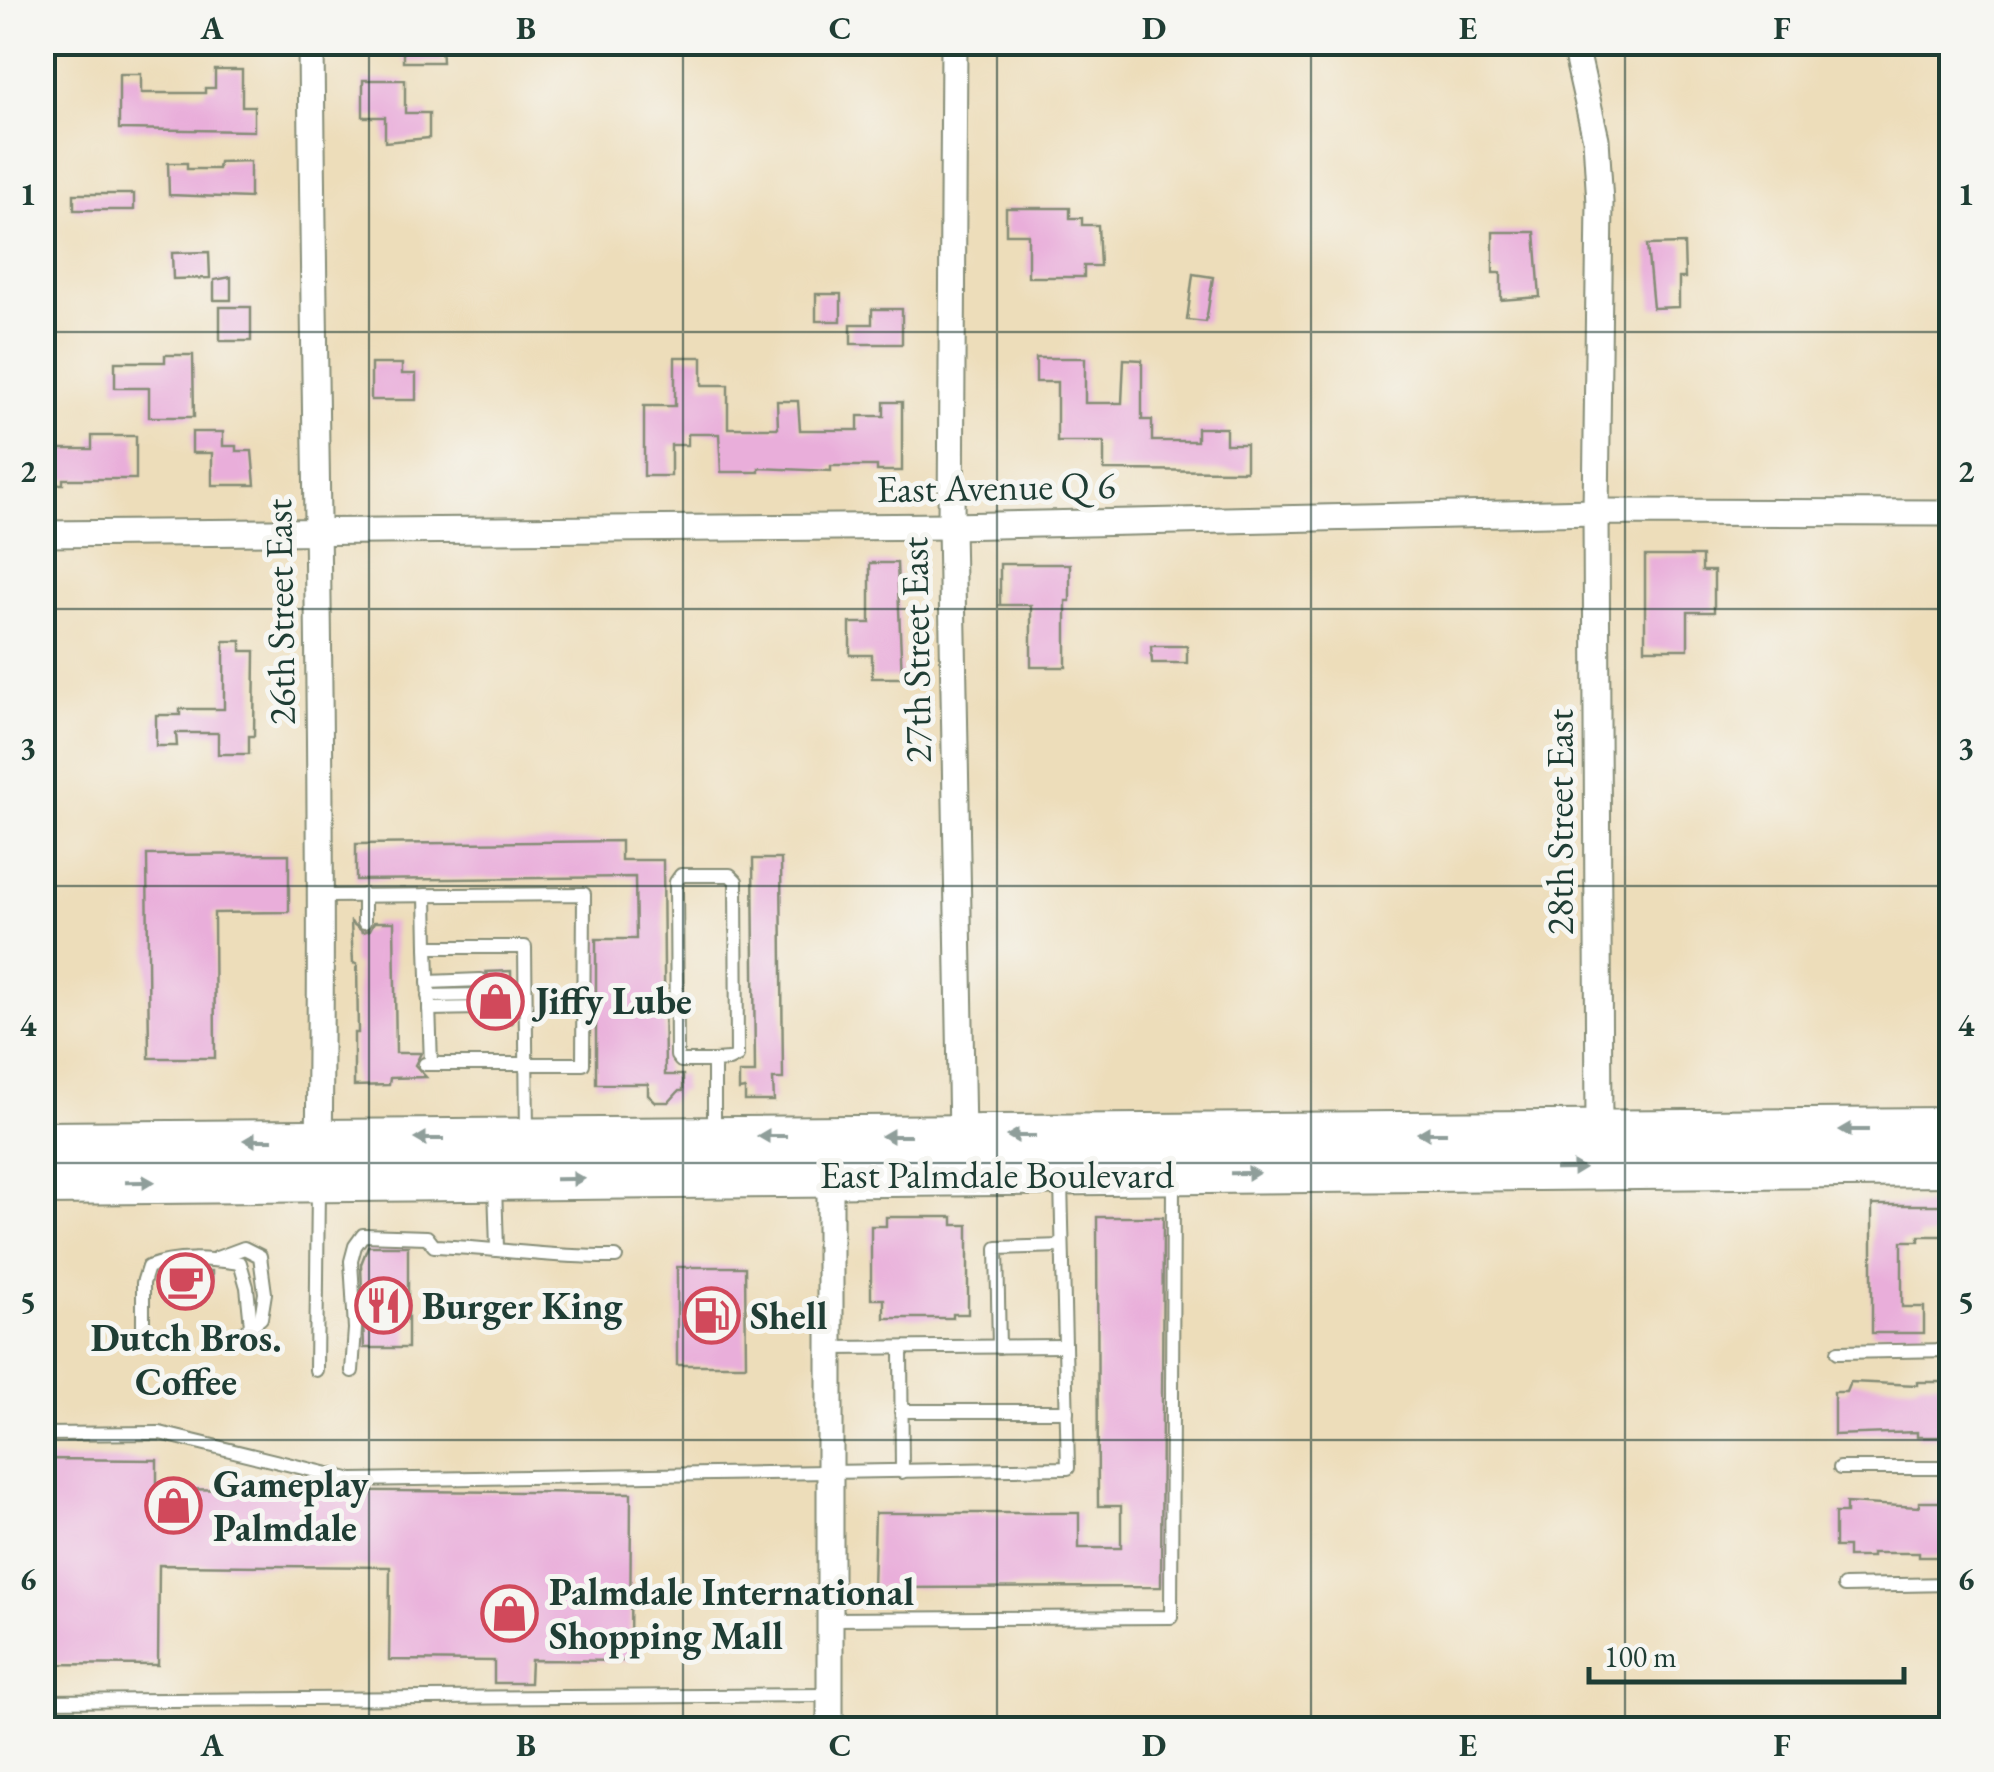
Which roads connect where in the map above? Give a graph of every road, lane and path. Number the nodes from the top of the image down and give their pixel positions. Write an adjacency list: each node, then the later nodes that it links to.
1 (311, 42): 8 (street, 26th Street East)
2 (954, 42): 6 (street, 27th Street East)
3 (1574, 42): 4 (street, 28th Street East)
4 (1596, 512): 5 (street, East Avenue Q 6); 6 (street, East Avenue Q 6); 18 (street, 28th Street East)
5 (1952, 513)
6 (952, 526): 8 (street, East Avenue Q 6); 20 (street, 27th Street East)
7 (42, 534): 8 (street, East Avenue Q 6)
8 (315, 534): 9 (street, 26th Street East)
9 (322, 896): 10 (lane); 24 (street, 26th Street East)
10 (364, 896): 11 (lane); 12 (lane)
11 (426, 896): 13 (lane); 16 (lane)
12 (364, 922)
13 (427, 948): 14 (lane); 16 (lane)
14 (429, 996): 14 (lane); 16 (lane)
15 (714, 1060): 15 (lane); 19 (lane)
16 (525, 1064): 21 (lane)
17 (1952, 1129): 18 (highway, East Palmdale Boulevard, one-way to 18)
18 (1599, 1131): 20 (highway, East Palmdale Boulevard, one-way to 20)
19 (714, 1136): 21 (highway, East Palmdale Boulevard); 23 (highway, East Palmdale Boulevard, one-way to 19)
20 (962, 1136): 23 (highway, East Palmdale Boulevard, one-way to 23)
21 (527, 1138): 24 (highway, East Palmdale Boulevard, one-way to 24)
22 (42, 1143): 24 (highway, East Palmdale Boulevard, one-way to 22)
23 (830, 1156): 26 (highway, East Palmdale Boulevard); 28 (highway, East Palmdale Boulevard, one-way to 23); 37 (street)
24 (319, 1160): 28 (highway, East Palmdale Boulevard); 29 (highway, East Palmdale Boulevard, one-way to 24); 41 (lane)
25 (1952, 1165): 27 (highway, East Palmdale Boulevard, one-way to 25)
26 (1061, 1174): 27 (highway, East Palmdale Boulevard); 30 (lane)
27 (1173, 1174): 52 (lane)
28 (495, 1180): 31 (lane)
29 (42, 1183)
30 (1062, 1246): 35 (lane); 36 (lane)
31 (497, 1248): 32 (lane); 42 (lane)
32 (616, 1258)
33 (214, 1260): 33 (lane); 34 (lane)
34 (143, 1335)
35 (1065, 1346): 36 (lane); 44 (lane)
36 (999, 1347): 38 (lane)
37 (830, 1348): 38 (lane); 49 (street)
38 (901, 1348): 43 (lane)
39 (1952, 1350): 40 (lane)
40 (1838, 1352)
41 (316, 1370)
42 (352, 1371)
43 (901, 1411): 44 (lane); 48 (lane)
44 (1067, 1411): 48 (lane)
45 (42, 1434): 49 (lane)
46 (1840, 1468): 47 (lane)
47 (1952, 1468)
48 (902, 1472): 49 (lane)
49 (830, 1473): 52 (street)
50 (1952, 1584): 51 (lane)
51 (1844, 1586)
52 (830, 1619): 53 (street)
53 (830, 1696): 54 (lane); 55 (street)
54 (42, 1701)
55 (830, 1730)

